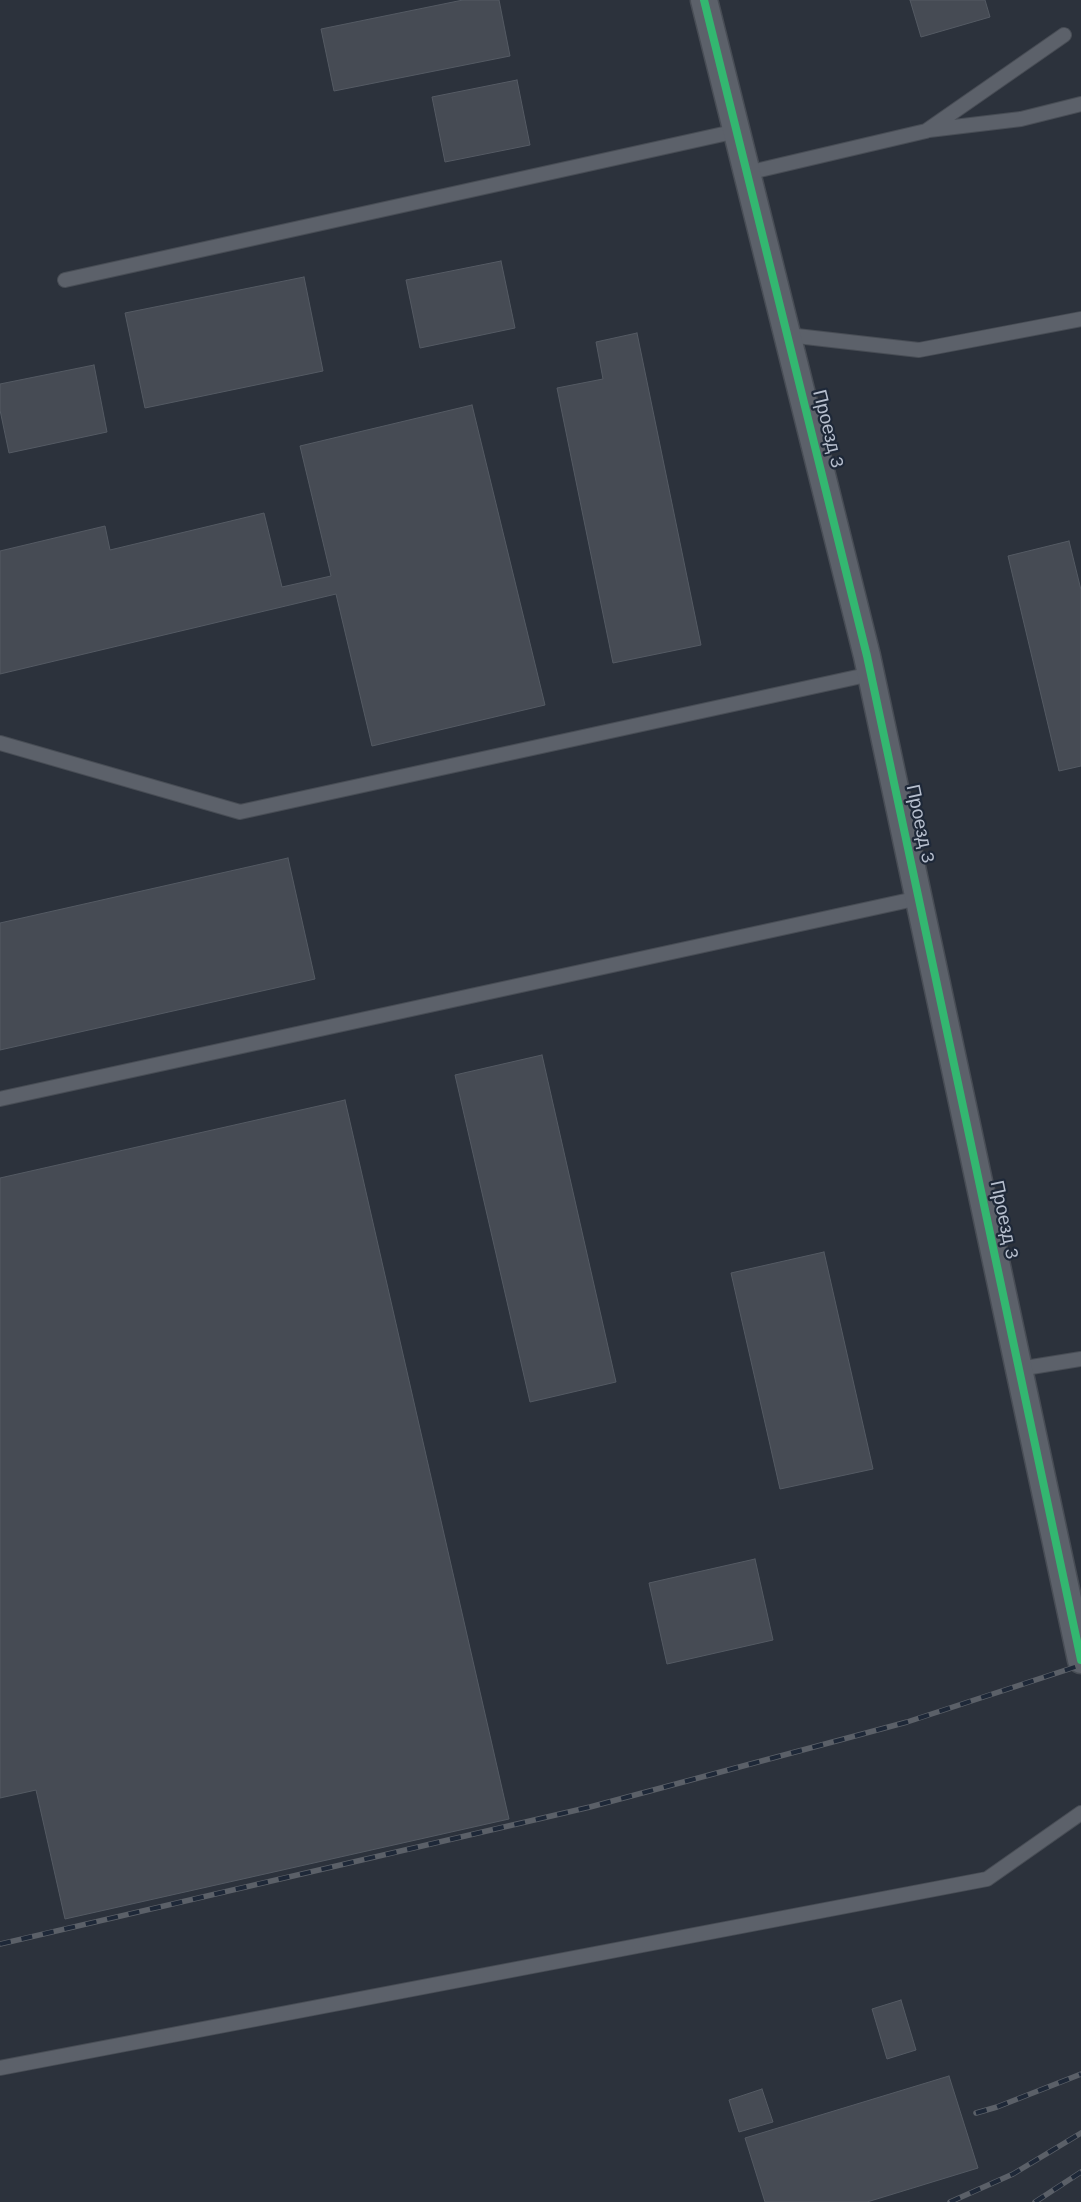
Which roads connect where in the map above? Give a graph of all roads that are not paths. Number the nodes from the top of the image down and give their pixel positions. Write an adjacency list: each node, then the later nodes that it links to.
1 (704, 0): 4 (street, Проезд 3)
2 (1064, 35): 5 (lane)
3 (1081, 104): 5 (lane)
4 (737, 131): 6 (street, Проезд 3); 7 (lane)
5 (926, 131): 6 (lane)
6 (747, 173): 9 (street, Проезд 3)
7 (65, 280)
8 (1081, 319): 9 (lane)
9 (788, 335): 10 (street, Проезд 3)
10 (871, 674): 11 (lane); 12 (street, Проезд 3)
11 (0, 743)
12 (919, 898): 13 (lane); 15 (street, Проезд 3)
13 (0, 1099)
14 (1081, 1359): 15 (lane)
15 (1019, 1369): 16 (street, Проезд 3)
16 (1081, 1660)
17 (1081, 1813): 18 (lane)
18 (0, 2068)

